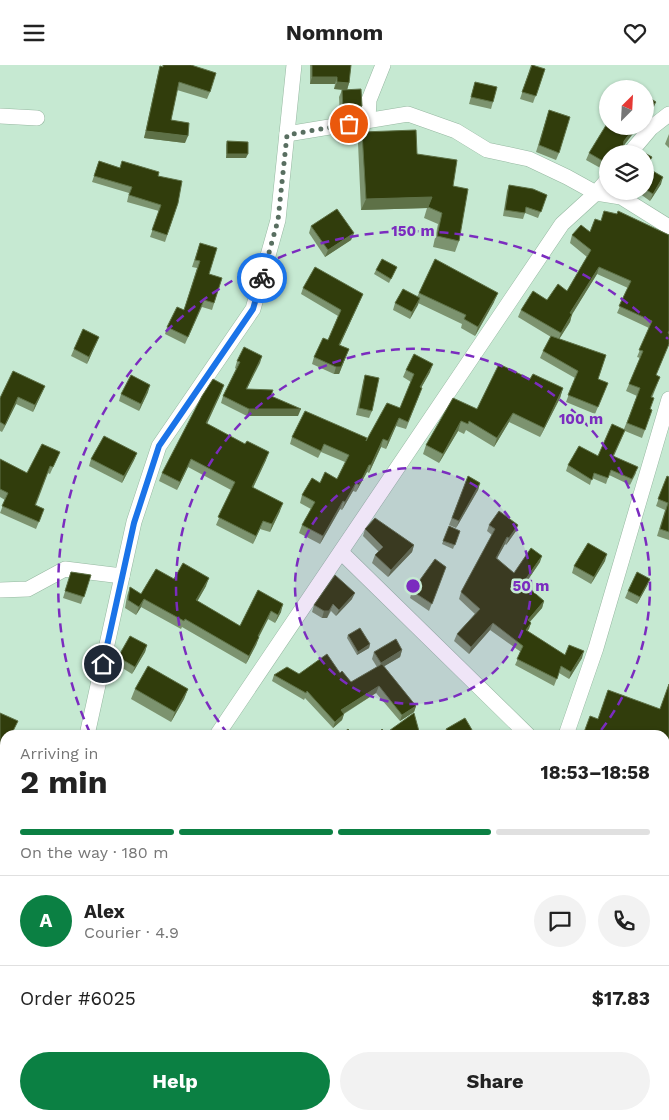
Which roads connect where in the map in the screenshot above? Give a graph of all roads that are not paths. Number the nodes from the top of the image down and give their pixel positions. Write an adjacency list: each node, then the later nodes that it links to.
1 (294, 65): 7 (street)
2 (383, 65): 6 (street)
3 (669, 114): 8 (street)
4 (0, 116): 5 (street)
5 (36, 118)
6 (368, 119): 7 (street); 10 (street)
7 (287, 135): 14 (street)
8 (636, 145)
9 (599, 190): 10 (street)
10 (596, 193): 11 (street); 13 (street)
11 (669, 227)
12 (669, 399): 19 (street)
13 (341, 552): 17 (street); 18 (street)
14 (122, 576): 15 (street); 16 (street)
15 (0, 590)
16 (88, 730)
17 (220, 730)
18 (523, 730)
19 (568, 730)

